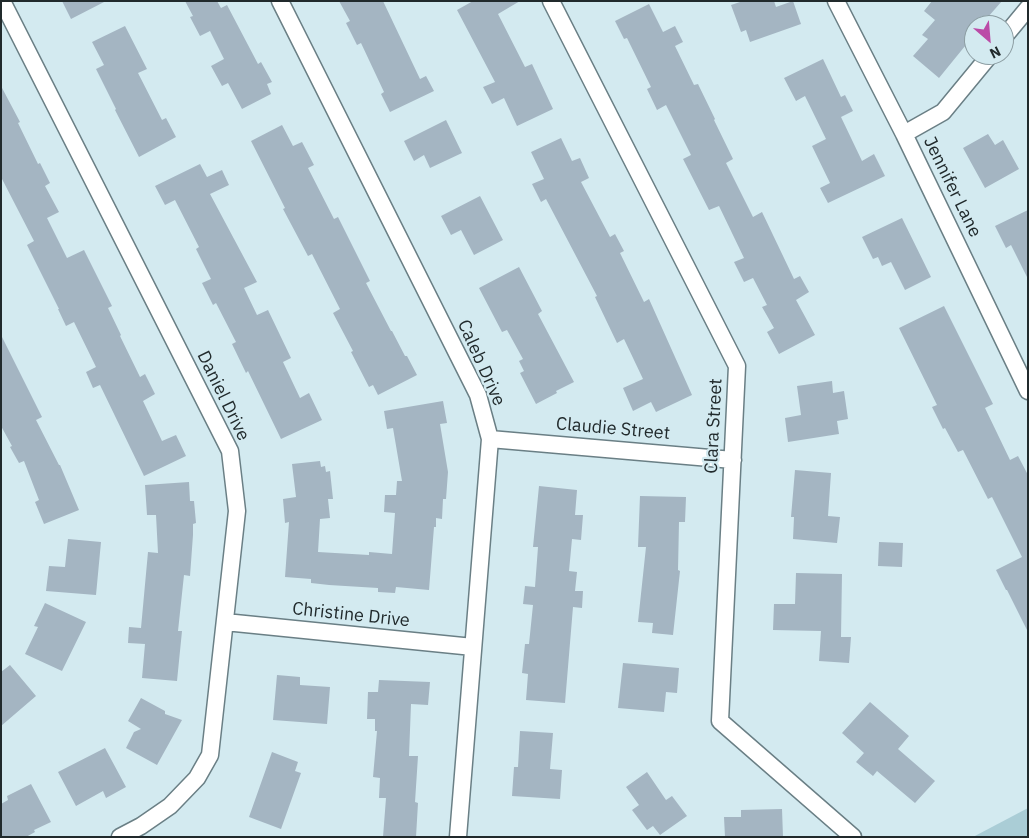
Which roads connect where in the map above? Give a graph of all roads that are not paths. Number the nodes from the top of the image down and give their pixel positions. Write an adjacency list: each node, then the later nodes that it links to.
1 (2, 1): 12 (street, Daniel Drive)
2 (280, 1): 10 (street, Caleb Drive)
3 (551, 1): 11 (street, Clara Street)
4 (836, 1): 8 (street, Jennifer Lane)
5 (1028, 8): 6 (street)
6 (1014, 25)
7 (982, 65): 8 (street)
8 (904, 134): 9 (street, Jennifer Lane)
9 (1028, 391)
10 (490, 439): 11 (street, Claudie Street); 13 (street, Caleb Drive)
11 (733, 460): 16 (street, Clara Street)
12 (225, 622): 13 (street, Christine Drive); 14 (street, Daniel Drive)
13 (473, 648): 15 (street, Caleb Drive)
14 (120, 837)
15 (458, 837)
16 (853, 837)

